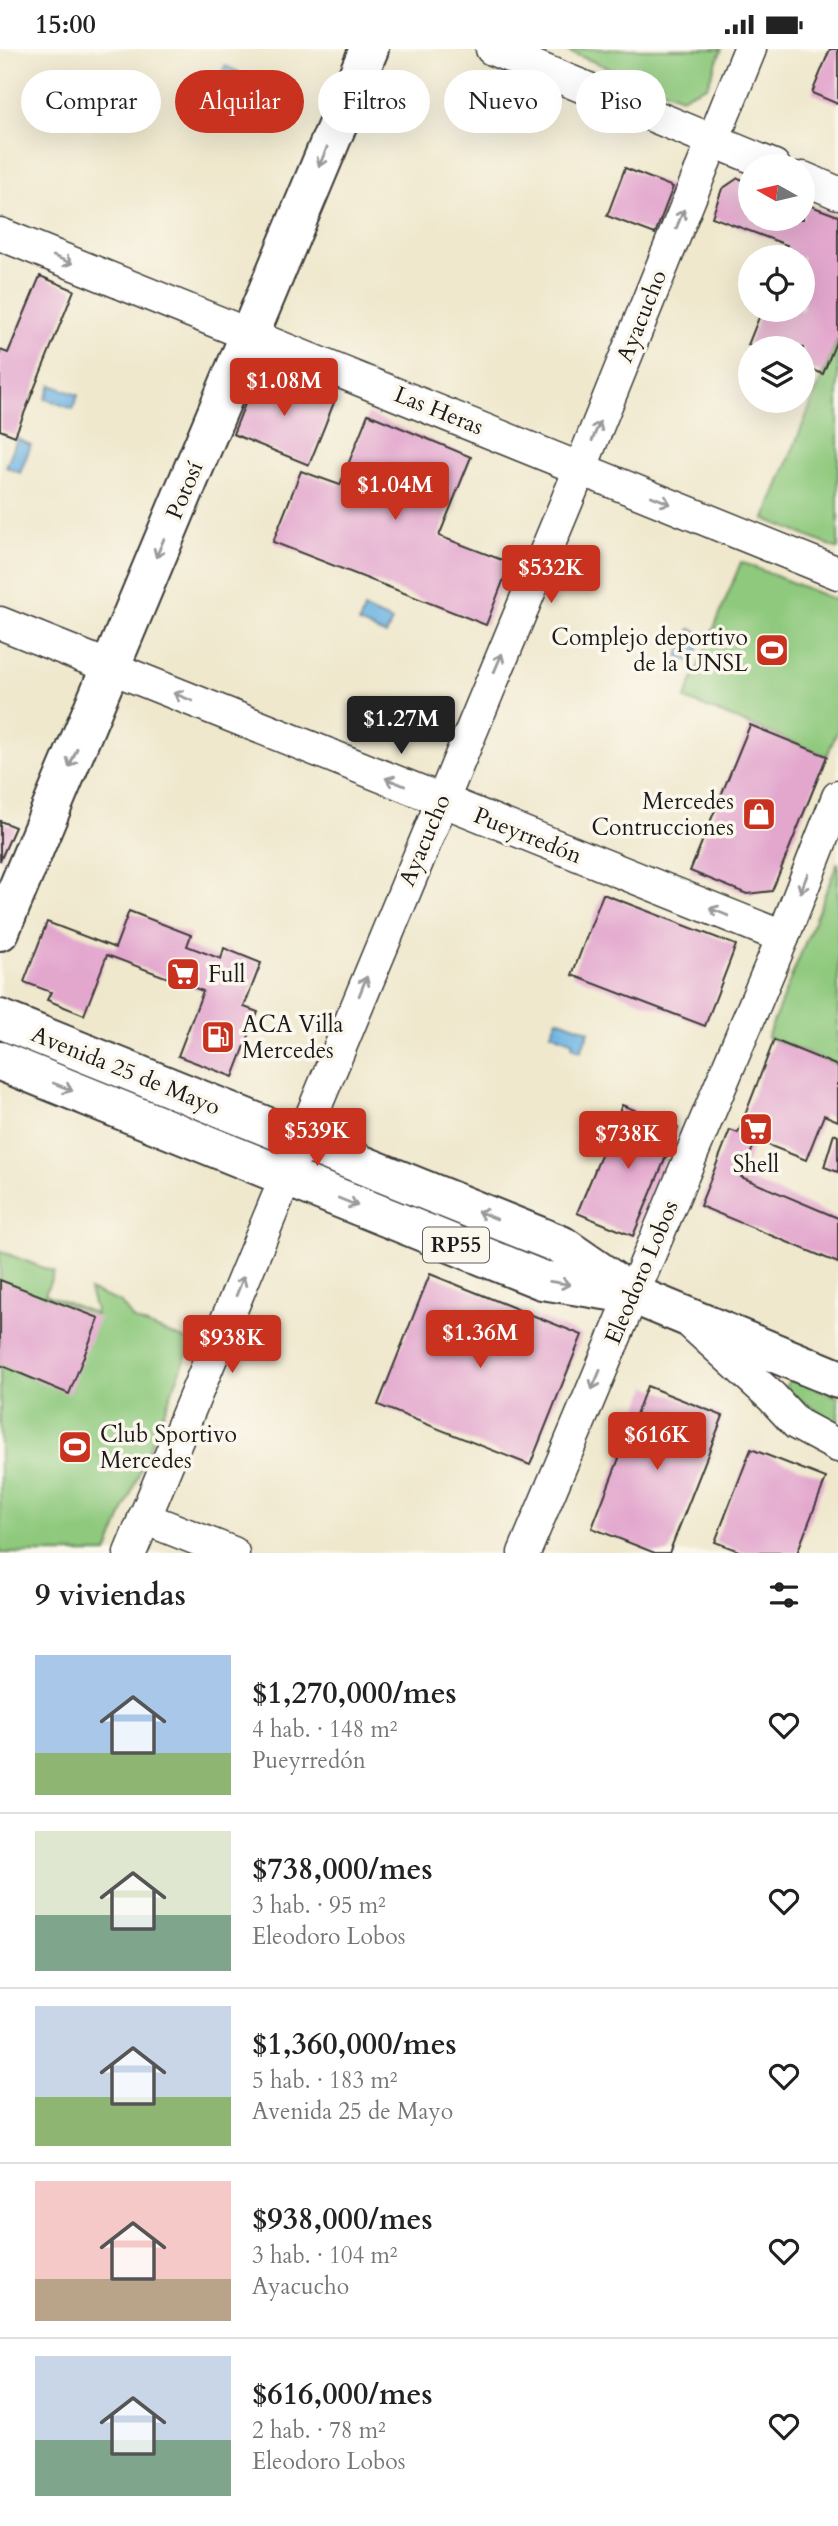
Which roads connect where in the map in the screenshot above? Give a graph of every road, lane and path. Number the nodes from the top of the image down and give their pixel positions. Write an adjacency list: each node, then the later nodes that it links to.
1 (369, 49): 9 (main road, Potosí, one-way to 9)
2 (492, 49): 4 (street)
3 (750, 49): 4 (street, Ayacucho)
4 (712, 141): 5 (street); 10 (street, Ayacucho, one-way to 4)
5 (744, 154)
6 (816, 184): 7 (street)
7 (838, 193)
8 (0, 234): 9 (street, Las Heras, one-way to 9)
9 (249, 333): 10 (street, Las Heras); 13 (main road, Potosí, one-way to 13)
10 (581, 467): 11 (street, Las Heras, one-way to 11); 15 (street, Ayacucho, one-way to 10)
11 (838, 573)
12 (0, 623): 13 (street, Pueyrredón)
13 (111, 668): 15 (street, Pueyrredón, one-way to 13); 16 (main road, Potosí, one-way to 16)
14 (838, 797): 17 (street, Eleodoro Lobos, one-way to 17)
15 (440, 800): 17 (street, Pueyrredón, one-way to 15); 20 (street, Ayacucho, one-way to 15)
16 (0, 931)
17 (783, 937): 22 (street, Eleodoro Lobos)
18 (0, 1019): 20 (main road, Avenida 25 de Mayo / RP55)
19 (0, 1062): 21 (main road, Avenida 25 de Mayo / RP55, one-way to 21)
20 (300, 1140): 21 (street, Ayacucho); 22 (main road, Avenida 25 de Mayo / RP55, one-way to 20)
21 (285, 1176): 22 (main road, Avenida 25 de Mayo / RP55, one-way to 22); 26 (street, Ayacucho, one-way to 21)
22 (632, 1294): 23 (main road, Avenida 25 de Mayo / RP55); 29 (street, Eleodoro Lobos, one-way to 29)
23 (682, 1315): 24 (main road, Avenida 25 de Mayo / RP55); 25 (street)
24 (838, 1379)
25 (838, 1446)
26 (144, 1518): 27 (street, Ayacucho); 28 (street)
27 (130, 1553)
28 (233, 1553)
29 (524, 1553)

